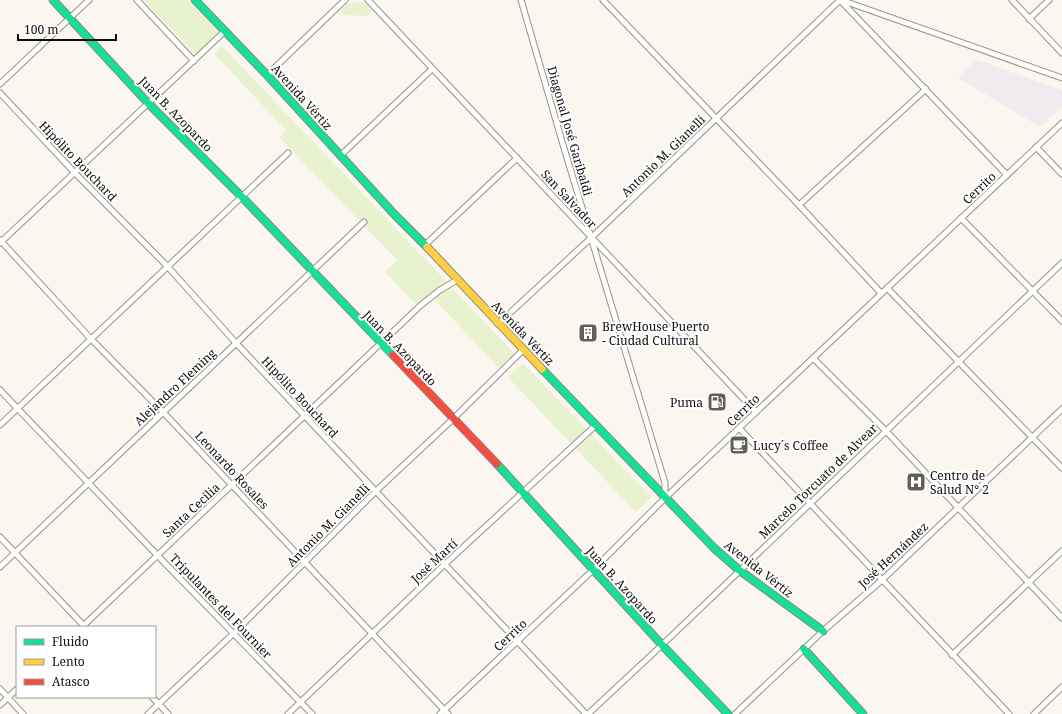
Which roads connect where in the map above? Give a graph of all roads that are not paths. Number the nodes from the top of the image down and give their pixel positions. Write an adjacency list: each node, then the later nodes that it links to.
1 (53, 0): 12 (street, Juan B. Azopardo)
2 (89, 0): 12 (street)
3 (137, 0): 16 (street)
4 (195, 0): 14 (street, Avenida Vértiz)
5 (345, 0): 18 (street)
6 (368, 0): 17 (street, San Salvador)
7 (521, 0): 37 (street, Diagonal José Garibaldi)
8 (603, 0): 24 (street)
9 (840, 0): 19 (street); 21 (street); 24 (street, Antonio M. Gianelli)
10 (1012, 0): 13 (street)
11 (1049, 0): 13 (street)
12 (70, 18): 20 (street); 23 (street, Juan B. Azopardo)
13 (1029, 19): 15 (street)
14 (225, 31): 16 (street); 18 (street, Avenida Vértiz)
15 (1062, 53)
16 (194, 61): 23 (street)
17 (432, 69): 28 (street); 29 (street, San Salvador)
18 (267, 75): 28 (street, Avenida Vértiz)
19 (1062, 78)
20 (0, 84)
21 (926, 89): 32 (street); 34 (street)
22 (0, 93): 30 (street, Hipólito Bouchard)
23 (148, 103): 30 (street); 33 (street, Juan B. Azopardo)
24 (717, 119): 34 (street); 37 (street, Antonio M. Gianelli)
25 (1062, 123): 26 (street, Cerrito)
26 (1036, 147): 31 (street); 32 (street, Cerrito)
27 (288, 153): 33 (street)
28 (340, 156): 39 (street, Avenida Vértiz)
29 (517, 158): 37 (street, San Salvador); 39 (street)
30 (75, 173): 38 (street); 41 (street, Hipólito Bouchard)
31 (1062, 174)
32 (1007, 175): 35 (street, Cerrito)
33 (242, 197): 41 (street); 42 (street, Juan B. Azopardo)
34 (799, 205): 46 (street)
35 (961, 218): 44 (street, Cerrito); 45 (street)
36 (364, 222): 42 (street, Alejandro Fleming)
37 (591, 238): 48 (street, Antonio M. Gianelli); 59 (street, San Salvador); 72 (street, Diagonal José Garibaldi)
38 (0, 242): 49 (street, Leonardo Rosales)
39 (425, 245): 43 (street, Avenida Vértiz)
40 (1062, 263): 45 (street, Marcelo Torcuato de Alvear)
41 (168, 267): 49 (street); 50 (street, Hipólito Bouchard)
42 (312, 271): 50 (street, Alejandro Fleming); 51 (street, Juan B. Azopardo)
43 (457, 280): 48 (street, Avenida Vértiz); 51 (street, Santa Cecilia)
44 (887, 288): 46 (street, Cerrito); 54 (street)
45 (1033, 291): 47 (street); 54 (street, Marcelo Torcuato de Alvear)
46 (881, 293): 53 (street, Cerrito)
47 (1062, 321)
48 (498, 324): 52 (street, Avenida Vértiz)
49 (91, 339): 56 (street); 58 (street, Leonardo Rosales)
50 (236, 343): 58 (street, Alejandro Fleming); 60 (street, Hipólito Bouchard)
51 (380, 344): 60 (street, Santa Cecilia); 61 (street, Juan B. Azopardo)
52 (523, 350): 61 (street, Antonio M. Gianelli); 63 (street, Avenida Vértiz)
53 (814, 358): 59 (street, Cerrito); 65 (street)
54 (959, 361): 65 (street, Marcelo Torcuato de Alvear); 66 (street)
55 (0, 390): 56 (street, Tripulantes del Fournier)
56 (18, 409): 62 (street); 68 (street, Tripulantes del Fournier)
57 (1062, 409): 66 (street, José Hernández)
58 (163, 412): 68 (street, Alejandro Fleming); 69 (street, Leonardo Rosales)
59 (756, 412): 64 (street, Cerrito)
60 (305, 416): 69 (street, Santa Cecilia); 70 (street, Hipólito Bouchard)
61 (453, 419): 70 (street, Antonio M. Gianelli); 71 (street, Juan B. Azopardo)
62 (0, 425)
63 (596, 425): 71 (street, José Martí); 72 (street, Avenida Vértiz)
64 (740, 428): 72 (street, Cerrito); 73 (street)
65 (886, 431): 73 (street, Marcelo Torcuato de Alvear); 74 (street)
66 (1032, 437): 67 (street); 74 (street, José Hernández)
67 (1062, 468)
68 (88, 483): 77 (street, Alejandro Fleming); 78 (street, Tripulantes del Fournier)
69 (232, 485): 78 (street, Santa Cecilia); 79 (street, Leonardo Rosales)
70 (376, 492): 79 (street, Antonio M. Gianelli); 80 (street, Hipólito Bouchard)
71 (524, 493): 80 (street, José Martí); 82 (street, Juan B. Azopardo)
72 (665, 498): 82 (street, Cerrito); 83 (street, Avenida Vértiz)
73 (810, 503): 83 (street, Marcelo Torcuato de Alvear); 84 (street)
74 (958, 508): 84 (street, José Hernández); 85 (street)
75 (0, 537): 77 (street)
76 (1062, 551): 85 (street)
77 (15, 553): 81 (street, Alejandro Fleming); 87 (street)
78 (158, 556): 88 (street, Santa Cecilia); 90 (street, Tripulantes del Fournier)
79 (305, 563): 90 (street, Antonio M. Gianelli); 91 (street, Leonardo Rosales)
80 (445, 564): 91 (street, José Martí); 92 (street, Hipólito Bouchard)
81 (0, 567)
82 (593, 570): 92 (street, Cerrito); 93 (street, Juan B. Azopardo)
83 (739, 570): 89 (street, Avenida Vértiz); 93 (street, Marcelo Torcuato de Alvear)
84 (882, 580): 89 (street, José Hernández); 95 (street)
85 (1029, 582): 86 (street); 95 (street)
86 (1062, 618)
87 (83, 626)
88 (85, 626)
89 (823, 631): 94 (street, José Hernández)
90 (233, 634): 101 (street, Tripulantes del Fournier); 102 (street, Antonio M. Gianelli)
91 (372, 634): 101 (street, José Martí); 104 (street, Leonardo Rosales)
92 (517, 641): 104 (street, Cerrito); 110 (street, Hipólito Bouchard)
93 (662, 645): 110 (street, Marcelo Torcuato de Alvear); 111 (street, Juan B. Azopardo)
94 (804, 649): 112 (street, José Hernández); 113 (street)
95 (952, 655): 114 (street)
96 (1062, 687): 115 (street)
97 (0, 689): 99 (street)
98 (16, 690): 99 (street)
99 (8, 698): 103 (street); 105 (street)
100 (153, 698): 102 (street)
101 (301, 702): 108 (street, José Martí); 109 (street, Tripulantes del Fournier)
102 (158, 704): 106 (street, Antonio M. Gianelli); 107 (street)
103 (0, 705)
104 (444, 713)
105 (23, 714)
106 (148, 714)
107 (168, 714)
108 (288, 714)
109 (312, 714)
110 (587, 714)
111 (728, 714)
112 (735, 714)
113 (863, 714)
114 (1009, 714)
115 (1034, 714)

